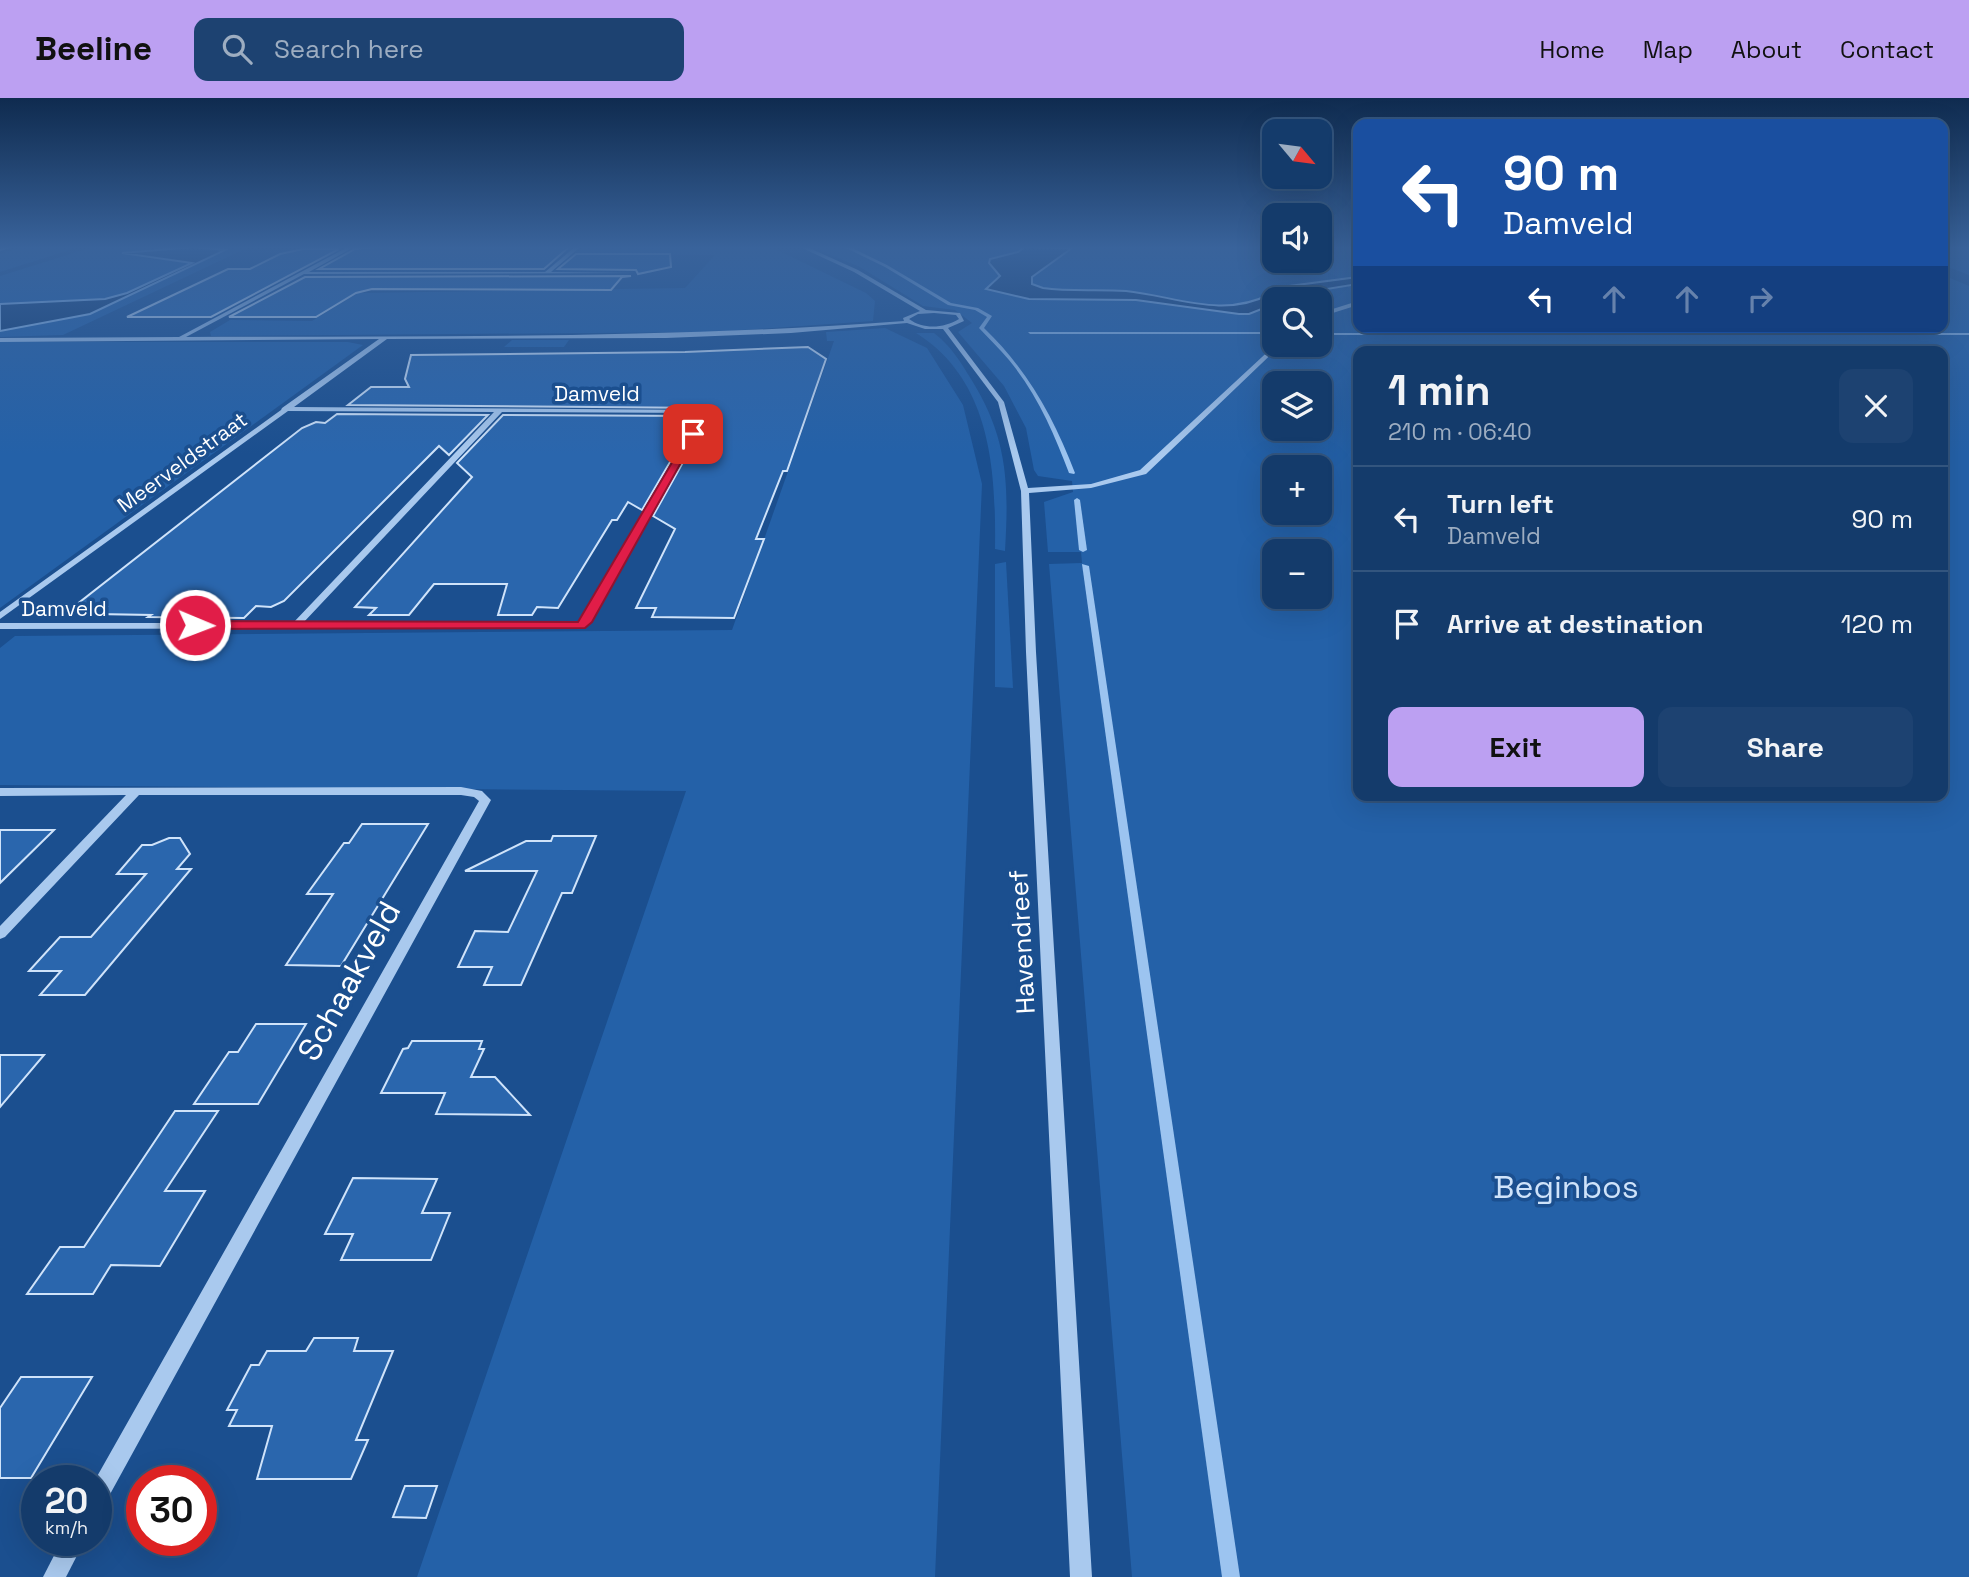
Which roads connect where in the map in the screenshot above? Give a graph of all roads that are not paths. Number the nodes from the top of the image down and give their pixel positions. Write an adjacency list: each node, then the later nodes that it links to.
1 (222, 316): 6 (street)
2 (909, 316): 4 (street)
3 (959, 316): 5 (street)
4 (906, 321): 5 (street); 7 (street)
5 (944, 326): 12 (street, Havendreef)
6 (181, 338): 7 (street); 8 (street)
7 (385, 338): 10 (street, Meerveldstraat)
8 (0, 340)
9 (1265, 357): 12 (street)
10 (284, 409): 11 (street, Damveld); 13 (street, Meerveldstraat)
11 (499, 411): 15 (street); 15 (street, Damveld)
12 (1025, 491): 22 (street, Havendreef)
13 (0, 616)
14 (0, 626): 15 (street, Damveld)
15 (295, 626)
16 (0, 792): 17 (street, Schaakveld)
17 (136, 792): 18 (street); 19 (street, Schaakveld)
18 (0, 934)
19 (112, 1471)
20 (65, 1556): 21 (street)
21 (54, 1577)
22 (1081, 1577)

